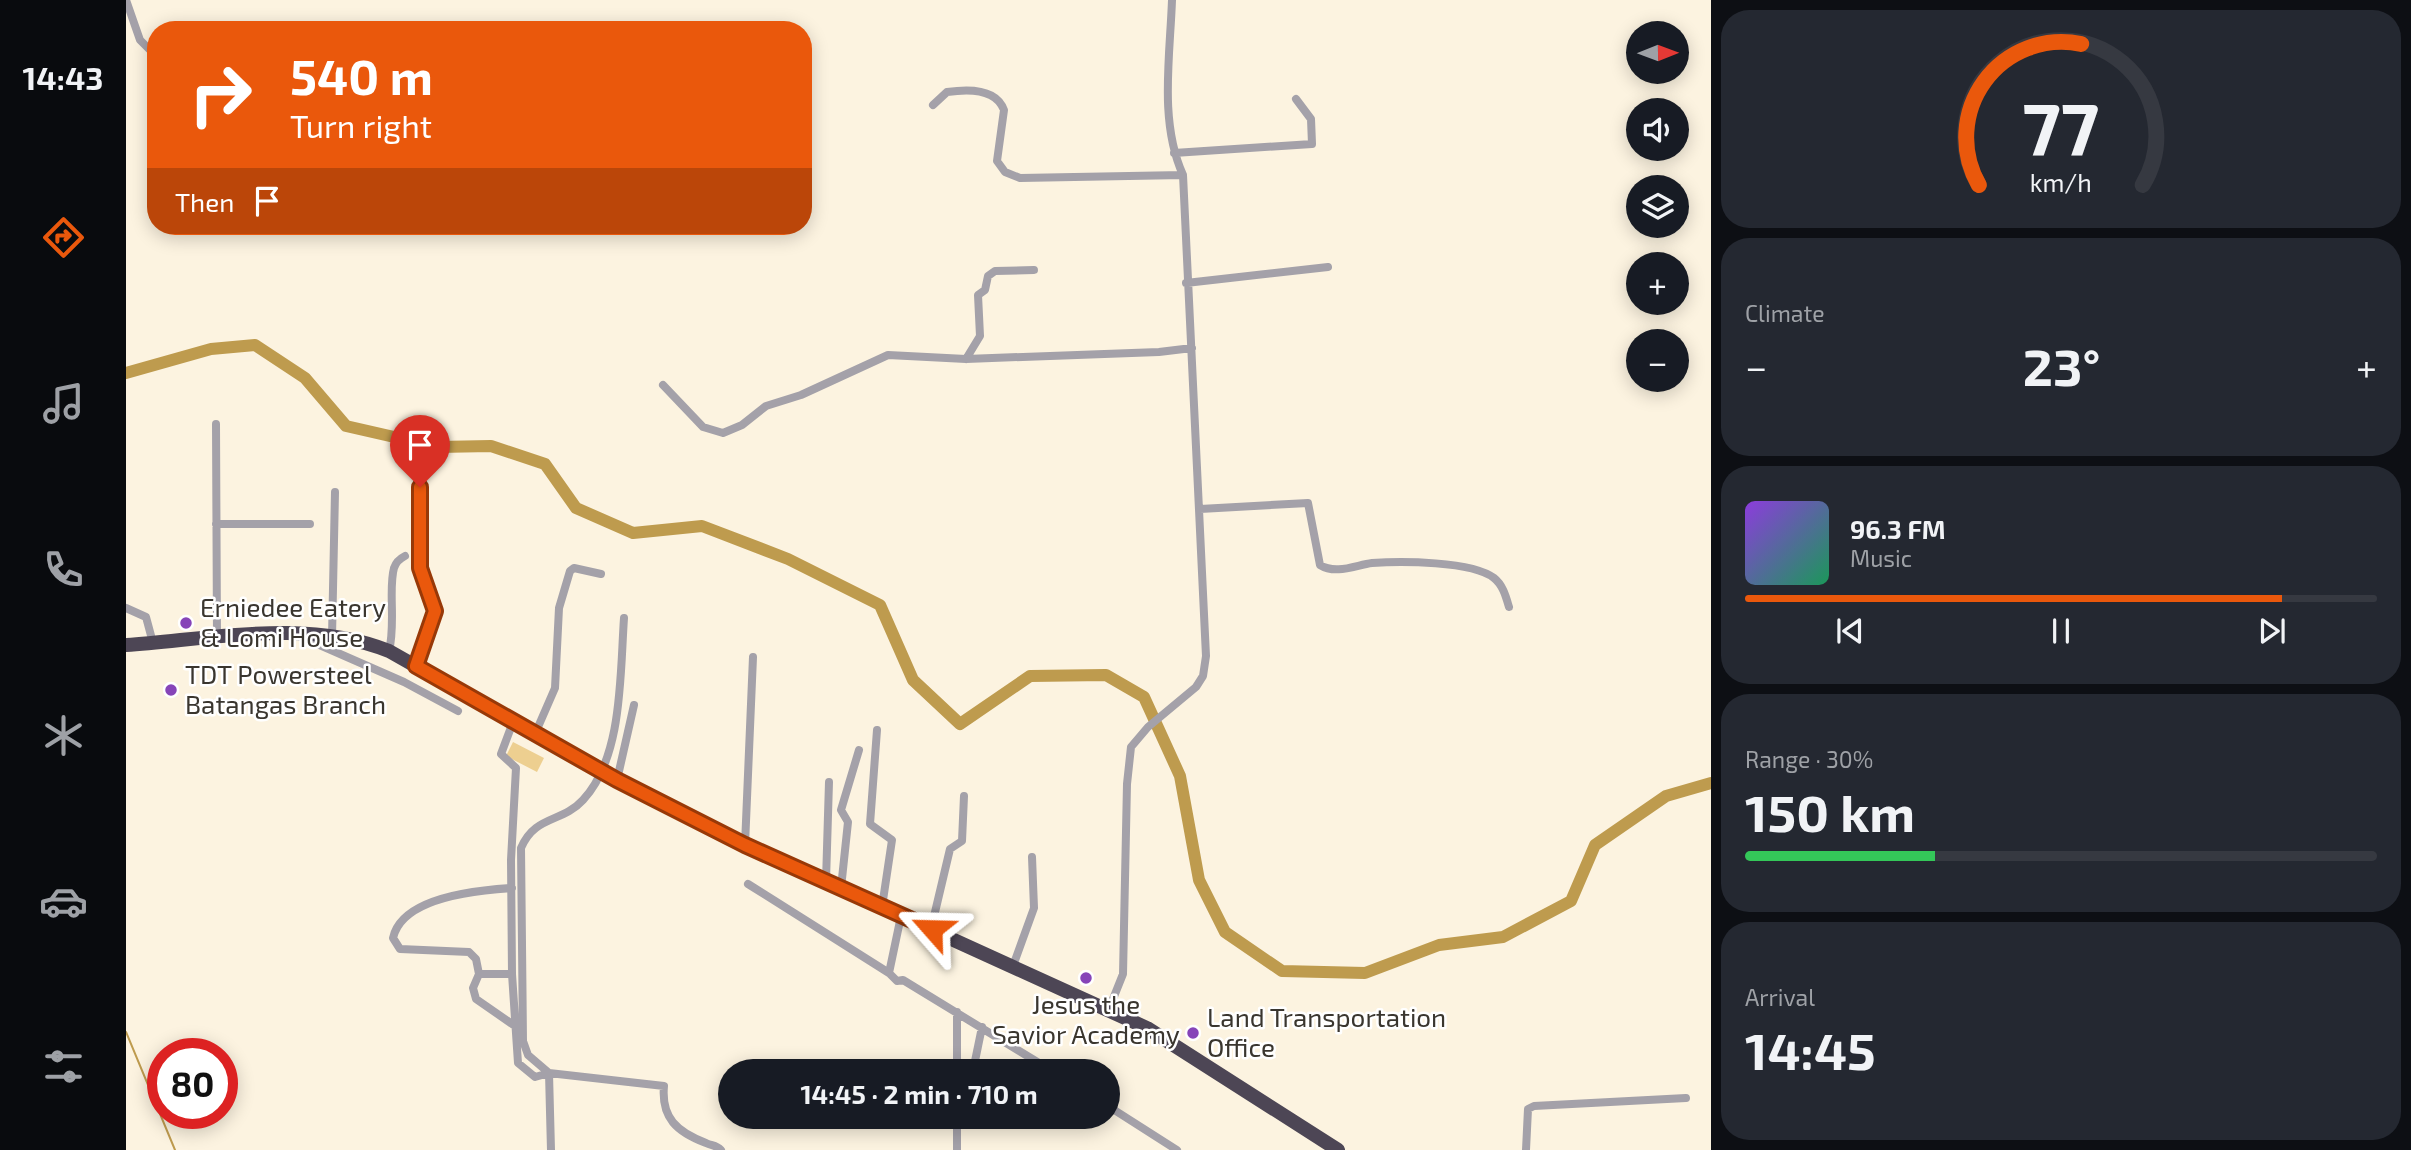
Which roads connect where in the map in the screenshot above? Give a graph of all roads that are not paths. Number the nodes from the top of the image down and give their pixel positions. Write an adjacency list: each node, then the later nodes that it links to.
1 (126, 0): 3 (street)
2 (1172, 0): 6 (street)
3 (147, 48)
4 (1297, 99): 6 (street)
5 (933, 105): 7 (street)
6 (1174, 153): 7 (street)
7 (1183, 175): 10 (street)
8 (1328, 267): 10 (street)
9 (1034, 270): 12 (street)
10 (1186, 283): 11 (street)
11 (1192, 348): 12 (street); 17 (street)
12 (966, 359): 13 (street)
13 (663, 385)
14 (216, 424): 18 (street)
15 (420, 487): 32 (street)
16 (335, 492): 26 (street)
17 (1200, 509): 22 (street); 56 (street)
18 (216, 524): 19 (street); 27 (street)
19 (310, 524)
20 (405, 556): 30 (street)
21 (601, 574): 37 (street)
22 (1509, 607)
23 (126, 608): 28 (street)
24 (624, 618): 39 (street)
25 (294, 633): 26 (highway); 27 (highway); 34 (street)
26 (332, 637): 30 (highway)
27 (218, 638): 28 (highway)
28 (153, 643): 29 (highway)
29 (126, 645)
30 (389, 651): 32 (highway)
31 (754, 657): 43 (street)
32 (416, 666): 35 (highway)
33 (634, 705): 40 (street)
34 (458, 710)
35 (513, 722): 37 (highway); 47 (street)
36 (877, 730): 49 (street)
37 (535, 734): 39 (highway)
38 (859, 750): 48 (street)
39 (601, 771): 40 (highway); 63 (street)
40 (617, 780): 43 (highway)
41 (829, 782): 45 (street)
42 (964, 796): 51 (street)
43 (745, 845): 45 (highway)
44 (1032, 857): 52 (street)
45 (826, 881): 48 (highway)
46 (748, 884): 53 (street)
47 (512, 888): 54 (street); 55 (street)
48 (841, 888): 49 (highway)
49 (882, 907): 50 (highway)
50 (901, 916): 51 (highway); 53 (street)
51 (932, 929): 52 (highway)
52 (1013, 966): 56 (highway)
53 (890, 973): 57 (street)
54 (479, 974): 55 (street); 58 (street)
55 (512, 974): 58 (street)
56 (1109, 1009): 71 (highway)
57 (957, 1012): 59 (street); 60 (street)
58 (515, 1026): 63 (street)
59 (982, 1027): 61 (street); 62 (street)
60 (957, 1059)
61 (975, 1059)
62 (1033, 1059)
63 (549, 1073): 67 (street); 68 (street)
64 (1686, 1098): 72 (street)
65 (1120, 1114): 70 (street)
66 (957, 1129): 69 (street)
67 (551, 1150)
68 (721, 1150)
69 (957, 1150)
70 (1177, 1150)
71 (1338, 1150)
72 (1526, 1150)

